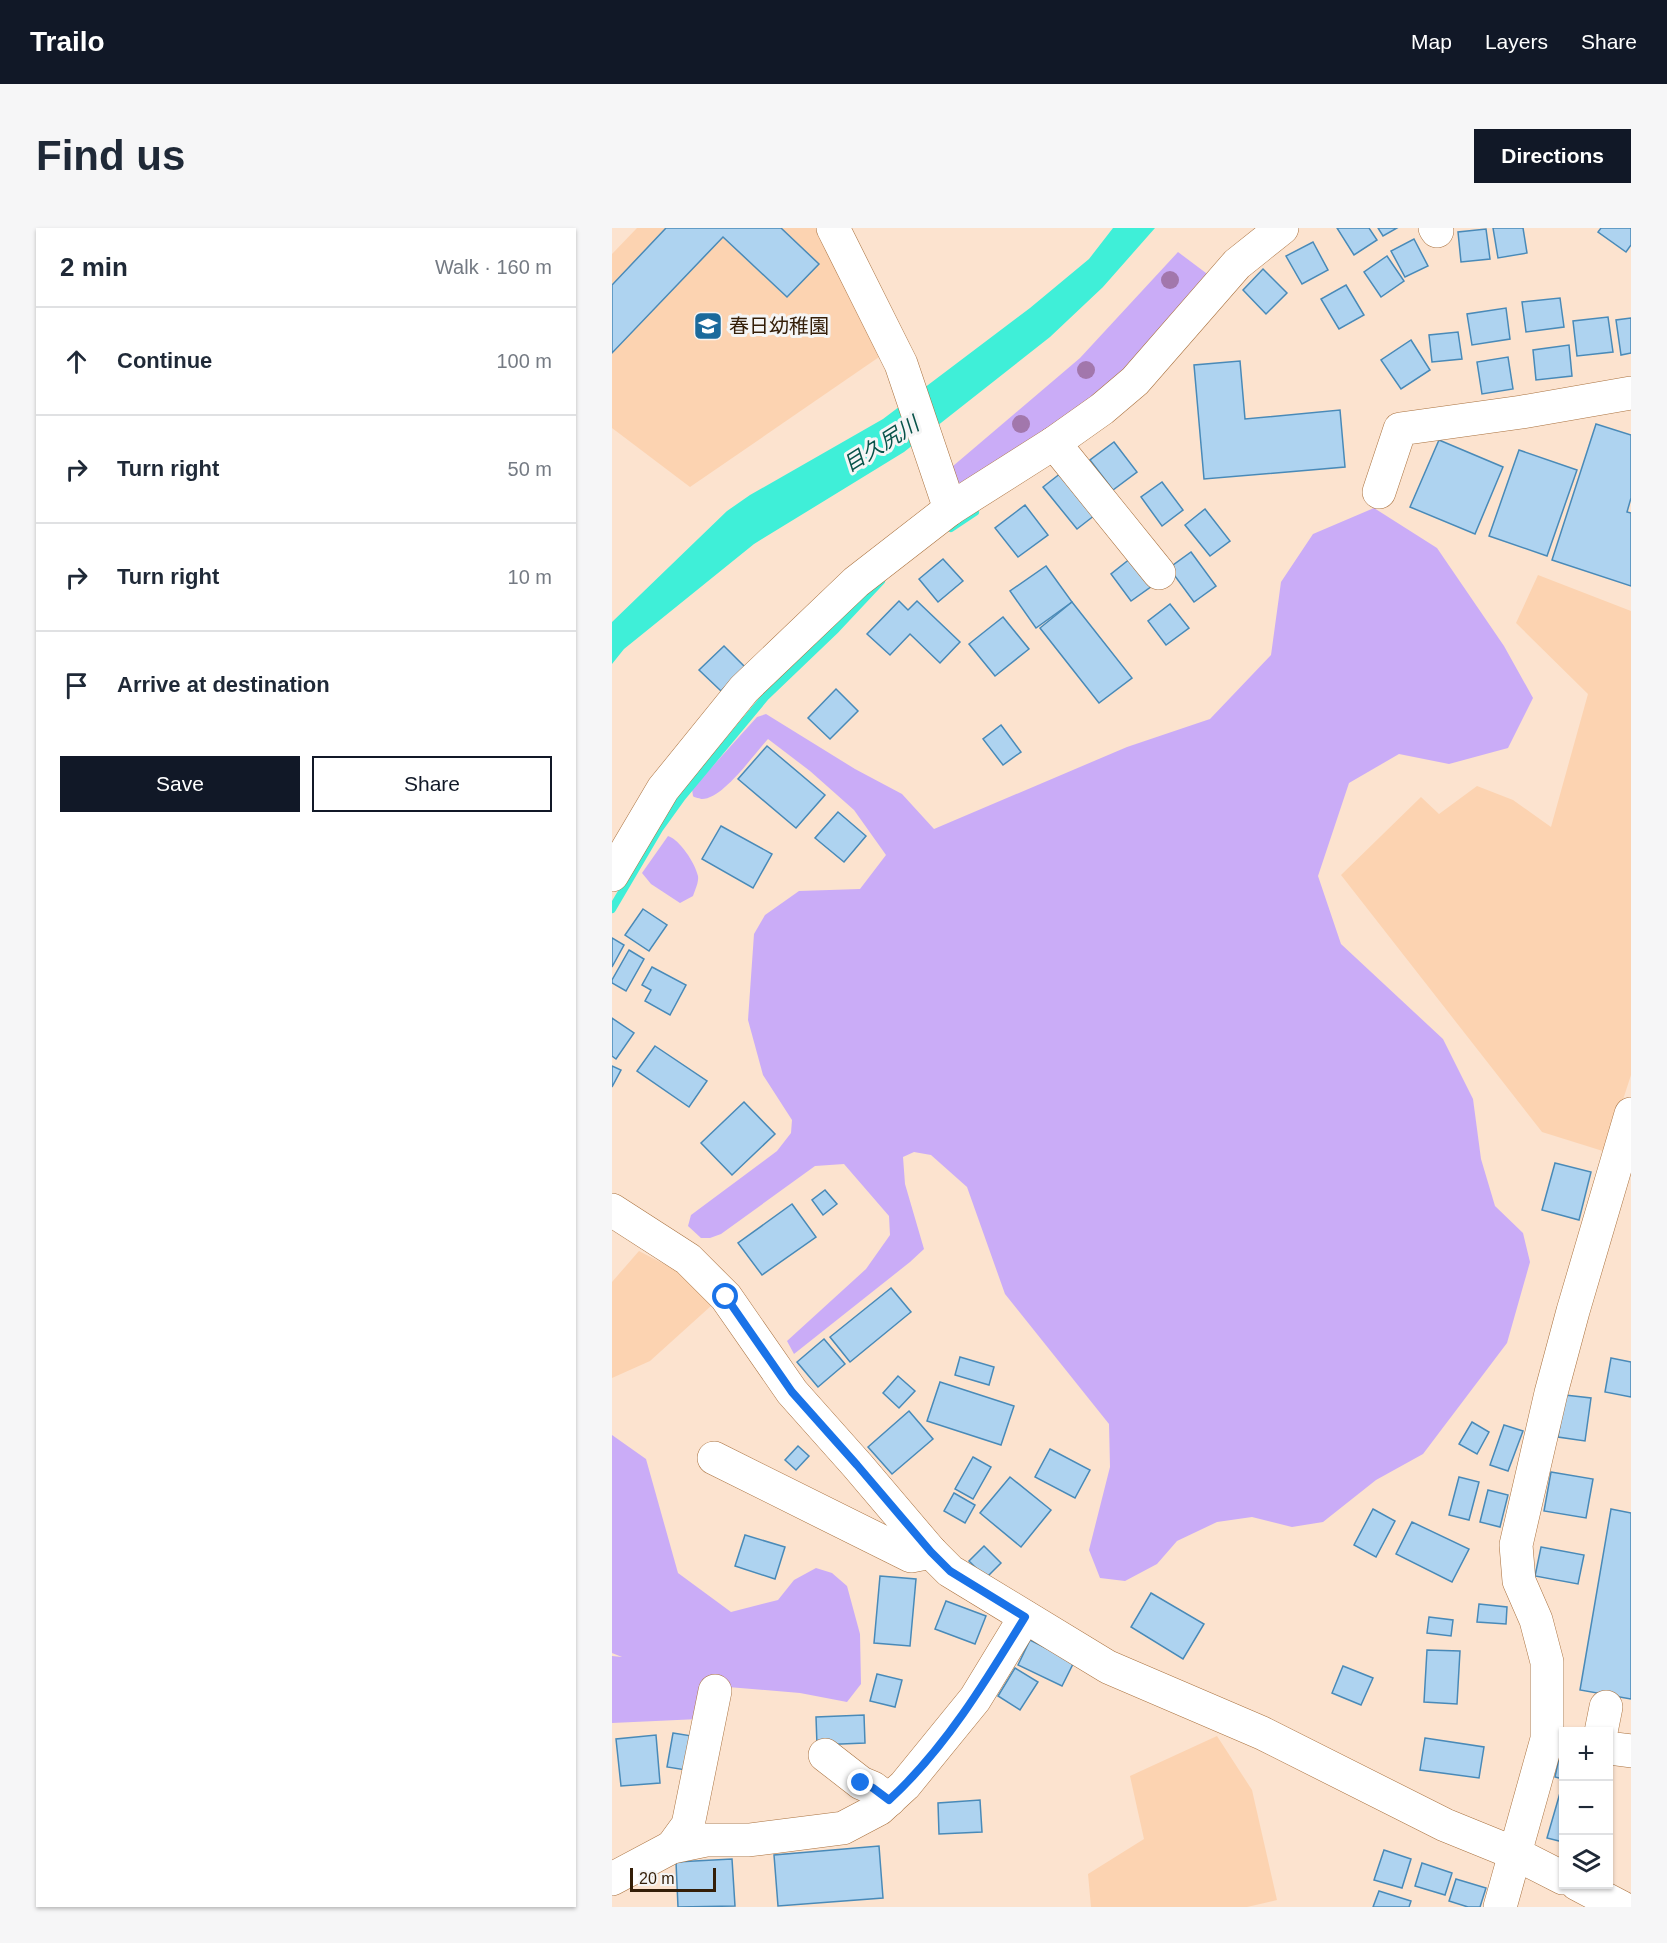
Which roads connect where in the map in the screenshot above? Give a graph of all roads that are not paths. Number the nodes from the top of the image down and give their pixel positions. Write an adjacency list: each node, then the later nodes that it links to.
1 (833, 228): 6 (street)
2 (1282, 228): 4 (street)
3 (1631, 393): 5 (street)
4 (1054, 443): 6 (street); 7 (street)
5 (1379, 492)
6 (950, 509): 8 (street)
7 (1159, 573)
8 (612, 875)
9 (1631, 1114): 15 (street)
10 (612, 1210): 12 (street)
11 (714, 1458): 12 (street)
12 (931, 1552): 13 (street)
13 (1025, 1617): 19 (street); 21 (street)
14 (715, 1691): 20 (street)
15 (1555, 1741): 21 (street)
16 (1613, 1749): 17 (street)
17 (1631, 1751)
18 (825, 1755): 19 (street)
19 (889, 1800): 20 (street)
20 (672, 1847): 23 (street)
21 (1514, 1852): 22 (street); 25 (street)
22 (1559, 1876)
23 (612, 1879)
24 (1587, 1889): 26 (street)
25 (1500, 1907)
26 (1622, 1907)

